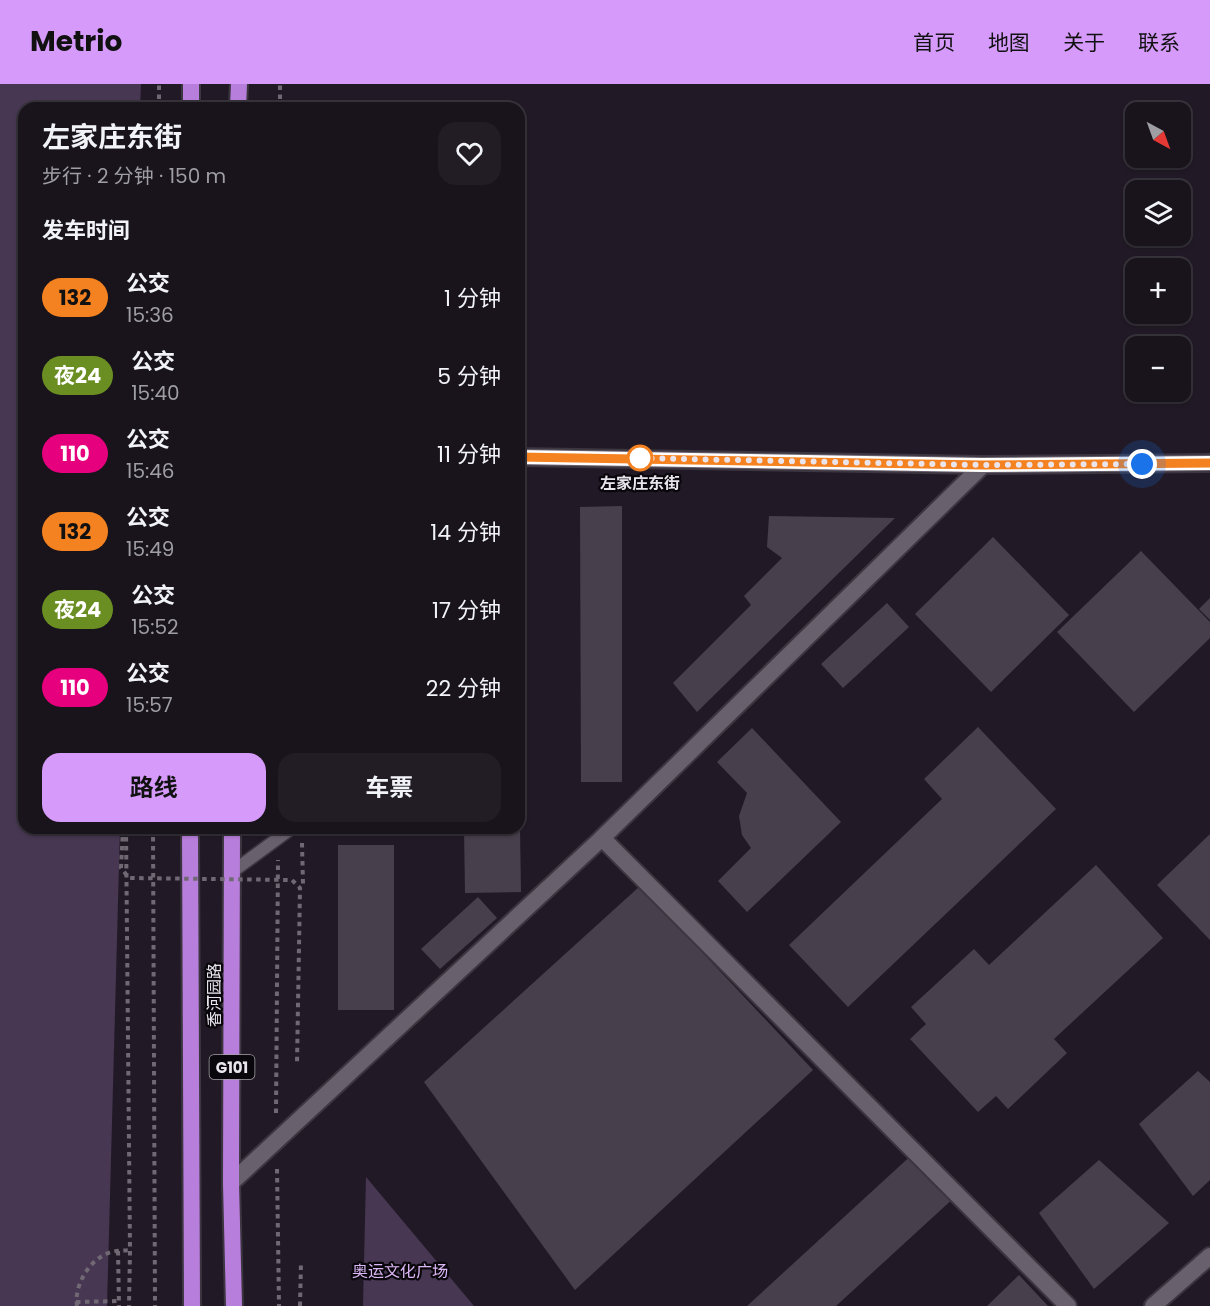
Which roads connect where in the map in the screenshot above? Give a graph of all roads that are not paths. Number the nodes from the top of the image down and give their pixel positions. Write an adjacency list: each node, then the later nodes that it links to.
1 (191, 84): 3 (highway)
2 (239, 84): 4 (highway)
3 (191, 102)
4 (238, 102)
5 (525, 457): 7 (street)
6 (1210, 463): 7 (street)
7 (982, 465): 11 (street)
8 (190, 834): 15 (highway, 香河园路 / G101)
9 (232, 834): 12 (highway, 香河园路 / G101)
10 (284, 834): 12 (lane)
11 (602, 838): 13 (street); 19 (street)
12 (232, 872): 13 (highway, 香河园路 / G101)
13 (231, 1183): 18 (highway, 香河园路 / G101)
14 (1210, 1256): 20 (street)
15 (192, 1263): 16 (highway); 17 (highway, 香河园路 / G101)
16 (182, 1306)
17 (192, 1306)
18 (234, 1306)
19 (1068, 1306)
20 (1154, 1306)

